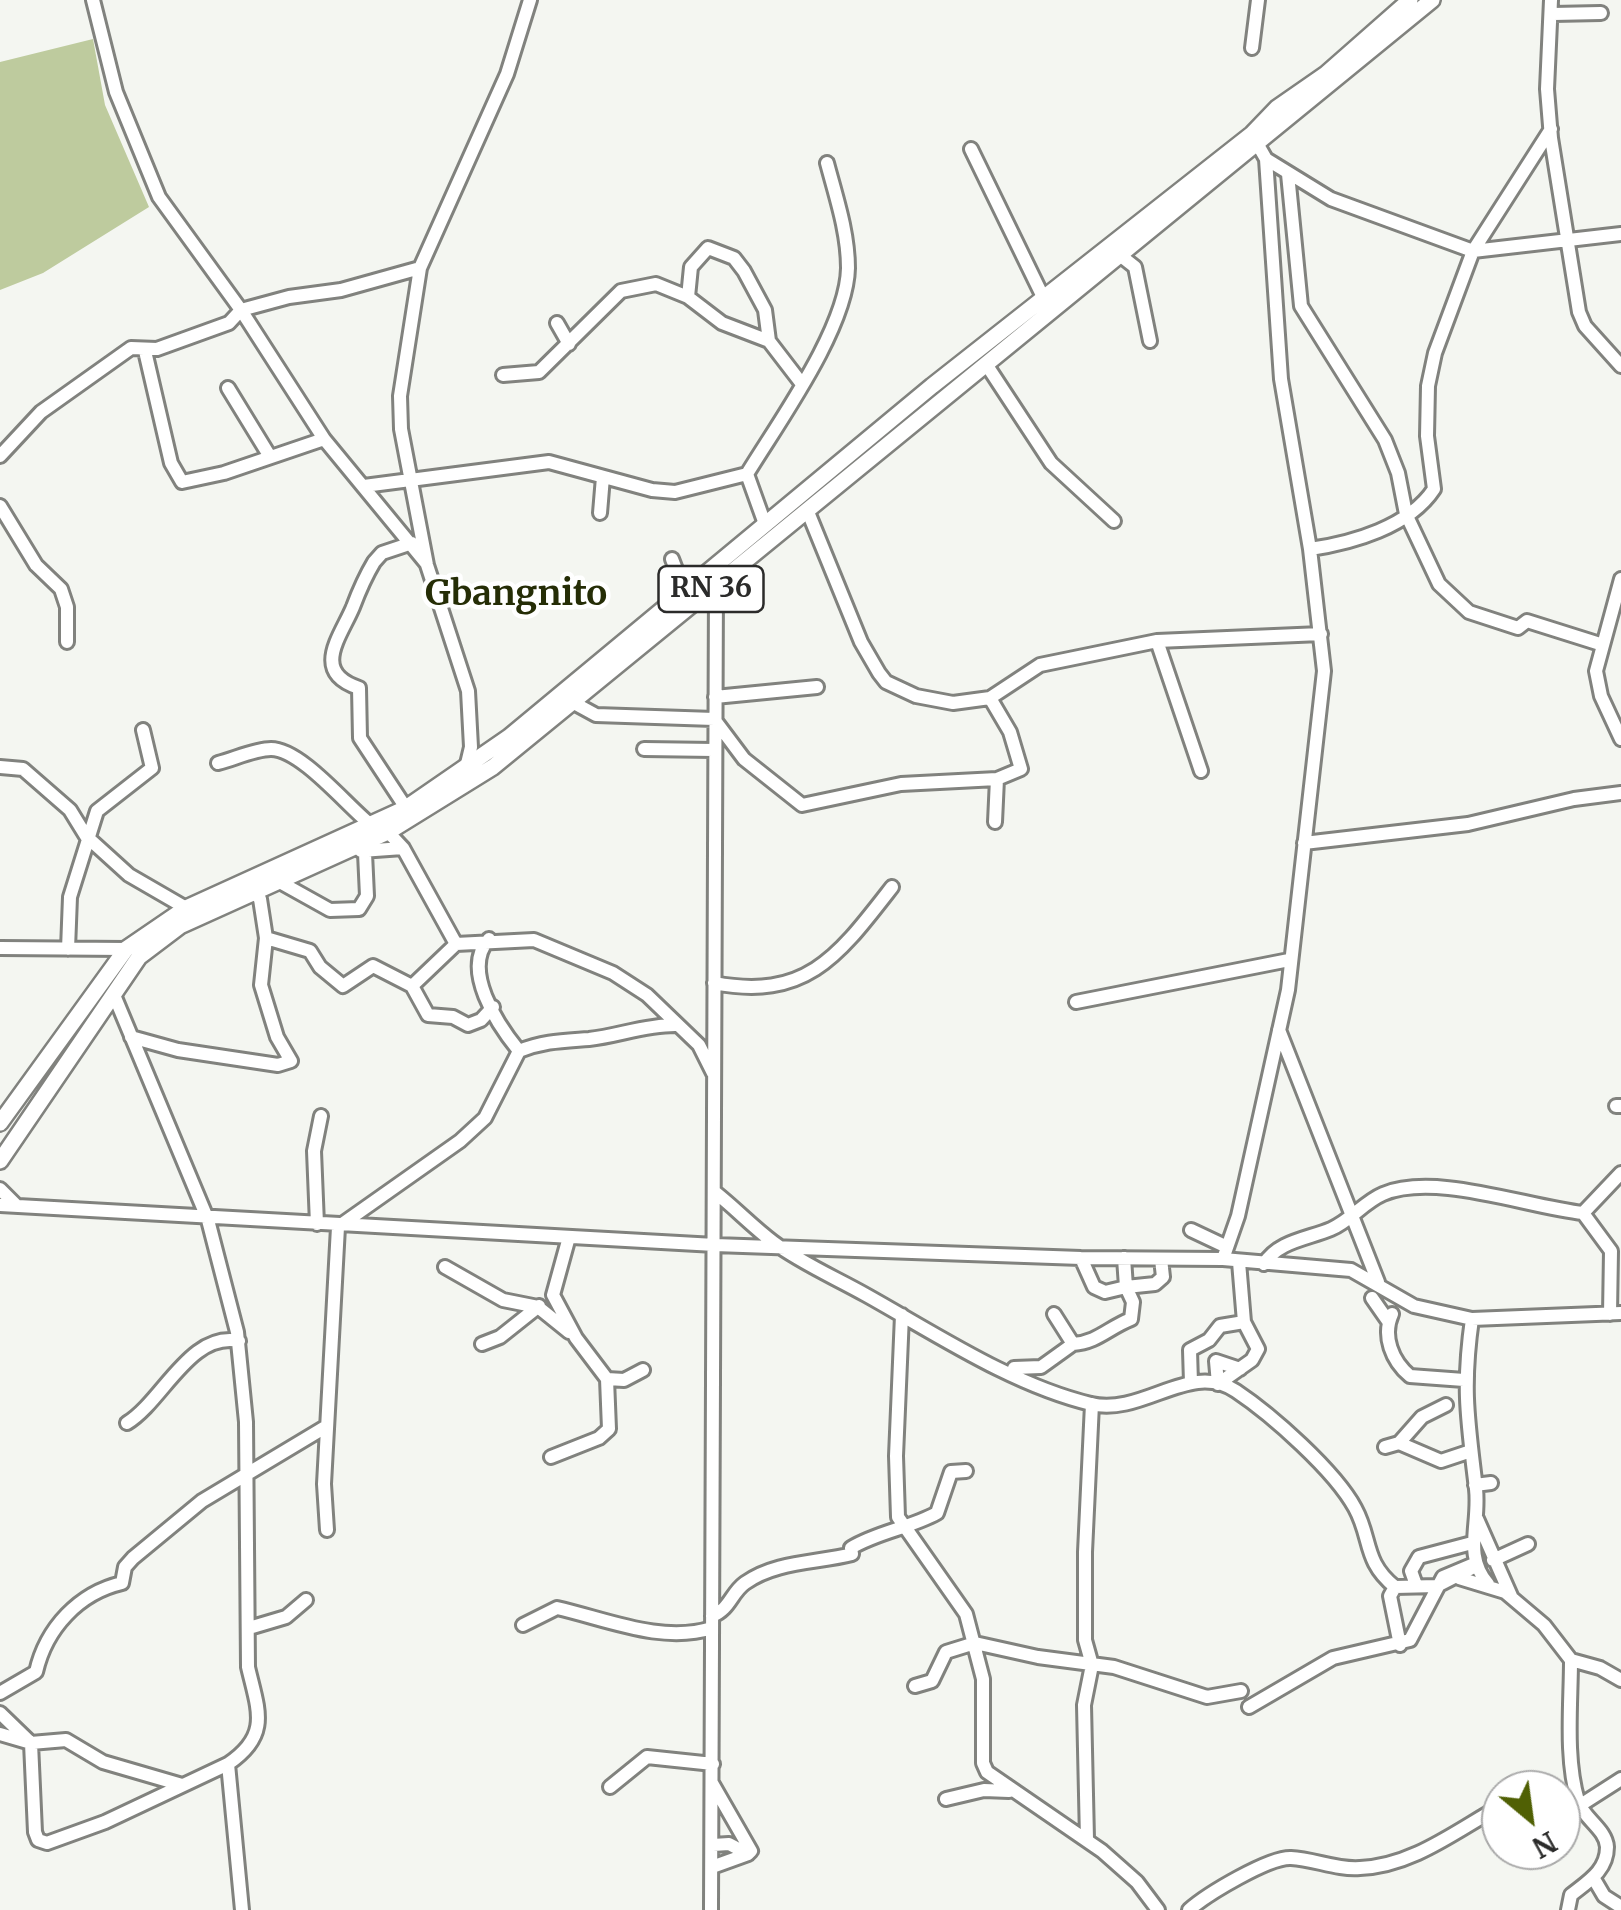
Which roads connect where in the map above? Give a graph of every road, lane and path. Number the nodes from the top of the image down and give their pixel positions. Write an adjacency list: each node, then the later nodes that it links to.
1 (93, 0): 21 (street)
2 (530, 0): 18 (street)
3 (1258, 0): 8 (street)
4 (1410, 0): 20 (main road, RN 36)
5 (1432, 0): 11 (main road, RN 36)
6 (1552, 7): 7 (street); 9 (street)
7 (1601, 12)
8 (1252, 48)
9 (1551, 129): 15 (street); 16 (street)
10 (971, 148): 20 (street)
11 (1262, 152): 13 (street); 17 (main road, RN 36); 46 (street)
12 (827, 162): 30 (street)
13 (1288, 174): 16 (street); 42 (street)
14 (1621, 234): 15 (street)
15 (1569, 237): 16 (street); 28 (street)
16 (1473, 251): 42 (street)
17 (1122, 256): 23 (street); 27 (main road, RN 36)
18 (420, 268): 21 (street); 37 (street)
19 (688, 297): 24 (street); 24 (street); 25 (street)
20 (1044, 299): 44 (main road, RN 36)
21 (241, 310): 26 (street); 32 (street)
22 (558, 323): 25 (street)
23 (1150, 340)
24 (769, 341): 30 (street)
25 (569, 344): 29 (street)
26 (145, 352): 33 (street); 34 (street)
27 (986, 364): 40 (main road, RN 36); 43 (street)
28 (1621, 366)
29 (503, 375)
30 (802, 384): 35 (street)
31 (228, 388): 33 (street)
32 (324, 439): 33 (street); 38 (street)
33 (270, 454)
34 (0, 456)
35 (747, 474): 36 (street); 44 (street)
36 (603, 476): 37 (street); 41 (street)
37 (412, 478): 38 (street); 48 (street)
38 (364, 486): 45 (street)
39 (0, 506): 55 (street)
40 (808, 512): 50 (main road, RN 36); 59 (street)
41 (600, 513)
42 (1406, 514): 46 (street); 56 (street)
43 (1114, 521)
44 (765, 524): 51 (main road, RN 36)
45 (412, 543): 48 (street); 72 (street)
46 (1310, 549): 53 (street)
47 (672, 560): 51 (street)
48 (427, 565): 68 (street)
49 (1621, 579): 56 (street)
50 (716, 585): 51 (main road, RN 36); 52 (street)
51 (691, 597): 52 (street); 60 (main road, RN 36); 68 (main road, RN 36)
52 (714, 610): 58 (street)
53 (1321, 634): 54 (street); 76 (street)
54 (1156, 641): 59 (street); 69 (street)
55 (67, 642)
56 (1600, 644): 63 (street)
57 (817, 687): 58 (street)
58 (716, 697): 61 (street)
59 (990, 698): 70 (street)
60 (574, 703): 61 (street); 74 (main road, RN 36)
61 (714, 719): 65 (street); 70 (street)
62 (142, 730): 75 (street)
63 (1621, 740)
64 (644, 749): 65 (street)
65 (714, 750): 90 (street)
66 (218, 763): 74 (street)
67 (0, 767): 75 (street)
68 (466, 768): 72 (main road, RN 36)
69 (1201, 771)
70 (997, 779): 73 (street)
71 (1621, 793): 76 (street)
72 (406, 808): 74 (main road, RN 36)
73 (995, 822)
74 (384, 827): 77 (street); 78 (main road, RN 36); 82 (main road, RN 36)
75 (86, 836): 82 (street); 87 (street)
76 (1304, 843): 89 (street)
77 (403, 848): 78 (street); 85 (street)
78 (360, 850): 79 (main road, RN 36); 79 (street)
79 (278, 881): 81 (main road, RN 36)
80 (892, 887): 90 (street)
81 (254, 892): 83 (street); 92 (main road, RN 36)
82 (186, 908): 88 (main road, RN 36)
83 (266, 938): 91 (street); 97 (street)
84 (489, 939): 85 (street); 94 (street); 95 (street)
85 (456, 944): 91 (street)
86 (0, 948): 87 (street)
87 (68, 949): 88 (street)
88 (126, 949): 101 (main road, RN 36)
89 (1289, 960): 93 (street); 96 (street)
90 (714, 983): 99 (street)
91 (412, 986): 94 (street)
92 (114, 995): 97 (street); 102 (main road, RN 36)
93 (1076, 1002)
94 (492, 1007): 98 (street)
95 (675, 1025): 98 (street); 99 (street)
96 (1279, 1030): 109 (street); 117 (street)
97 (131, 1037): 110 (street)
98 (520, 1051): 112 (street)
99 (717, 1089): 105 (street)
100 (321, 1116): 111 (street)
101 (0, 1123)
102 (0, 1161)
103 (1621, 1173): 108 (street)
104 (0, 1189): 106 (street)
105 (716, 1193): 115 (street); 116 (street)
106 (16, 1205): 107 (street); 110 (street)
107 (0, 1206)
108 (1584, 1214): 109 (street); 130 (street)
109 (1352, 1215): 122 (street); 124 (street)
110 (208, 1220): 111 (street); 135 (street)
111 (316, 1224): 112 (street)
112 (338, 1227): 114 (street); 150 (street)
113 (1191, 1230): 117 (street)
114 (569, 1237): 116 (street); 126 (street)
115 (776, 1244): 116 (street); 118 (street); 131 (street)
116 (715, 1245): 171 (street)
117 (1225, 1253): 120 (street); 121 (street)
118 (1081, 1258): 119 (street); 125 (street)
119 (1124, 1258): 120 (street); 125 (street)
120 (1160, 1258): 125 (street)
121 (1238, 1262): 122 (street); 133 (street)
122 (1264, 1264): 124 (street)
123 (445, 1267): 128 (street)
124 (1378, 1282): 132 (street)
125 (1126, 1287): 137 (street)
126 (553, 1295): 128 (street); 134 (street)
127 (1372, 1298): 143 (street)
128 (538, 1307): 134 (street); 136 (street)
129 (1054, 1314): 137 (street)
130 (1616, 1314): 132 (street)
131 (902, 1315): 138 (street); 158 (street)
132 (1472, 1319): 143 (street)
133 (1244, 1322): 139 (street); 144 (street)
134 (576, 1338): 142 (street)
135 (238, 1341): 149 (street); 154 (street)
136 (482, 1344)
137 (1074, 1344): 141 (street)
138 (986, 1360): 141 (street); 146 (street)
139 (1240, 1369): 145 (street); 145 (street)
140 (642, 1370): 142 (street)
141 (1030, 1370): 146 (street)
142 (606, 1379): 152 (street)
143 (1464, 1380): 151 (street)
144 (1191, 1382): 145 (street); 147 (street)
145 (1218, 1384): 168 (street)
146 (1049, 1388): 147 (street)
147 (1092, 1404): 177 (street)
148 (1446, 1404): 151 (street)
149 (128, 1422)
150 (328, 1426): 154 (street); 159 (street)
151 (1468, 1452): 156 (street)
152 (551, 1457)
153 (966, 1471): 158 (street)
154 (247, 1475): 173 (street); 183 (street)
155 (1491, 1483): 156 (street)
156 (1475, 1484): 157 (street)
157 (1476, 1516): 160 (street); 162 (street)
158 (905, 1529): 171 (street); 174 (street)
159 (327, 1530)
160 (1472, 1543): 163 (street); 166 (street)
161 (1528, 1544): 162 (street)
162 (1493, 1560): 169 (street)
163 (1475, 1566): 164 (street); 165 (street); 167 (street)
164 (1459, 1578): 165 (street); 167 (street)
165 (1488, 1584): 169 (street)
166 (1416, 1586): 167 (street); 168 (street)
167 (1437, 1586): 175 (street)
168 (1395, 1587): 175 (street)
169 (1512, 1598): 176 (street)
170 (306, 1600): 173 (street)
171 (712, 1622): 172 (street); 189 (street)
172 (523, 1625)
173 (249, 1628): 188 (street)
174 (975, 1643): 177 (street); 181 (street); 195 (street)
175 (1400, 1644): 184 (street)
176 (1572, 1660): 179 (street); 190 (street)
177 (1092, 1665): 182 (street); 200 (street)
178 (1621, 1666): 179 (street)
179 (1600, 1668): 180 (street)
180 (1621, 1680)
181 (915, 1686)
182 (1241, 1690)
183 (0, 1693)
184 (1249, 1707)
185 (0, 1712): 187 (street)
186 (0, 1734): 187 (street)
187 (30, 1743): 193 (street); 193 (street)
188 (228, 1764): 193 (street); 206 (street)
189 (713, 1764): 192 (street); 194 (street)
190 (1576, 1770)
191 (1621, 1778): 197 (street)
192 (712, 1783): 201 (street); 202 (street)
193 (182, 1785)
194 (610, 1787)
195 (1016, 1792): 196 (street); 200 (street)
196 (946, 1798)
197 (1581, 1805)
198 (1581, 1809): 204 (street)
199 (1481, 1819): 209 (street)
200 (1086, 1839): 208 (street)
201 (713, 1845): 202 (street); 203 (street)
202 (748, 1854): 203 (street)
203 (712, 1866): 207 (street)
204 (1594, 1879): 205 (street); 210 (street)
205 (1621, 1907)
206 (242, 1910)
207 (711, 1910)
208 (1158, 1910)
209 (1189, 1910)
210 (1568, 1910)

